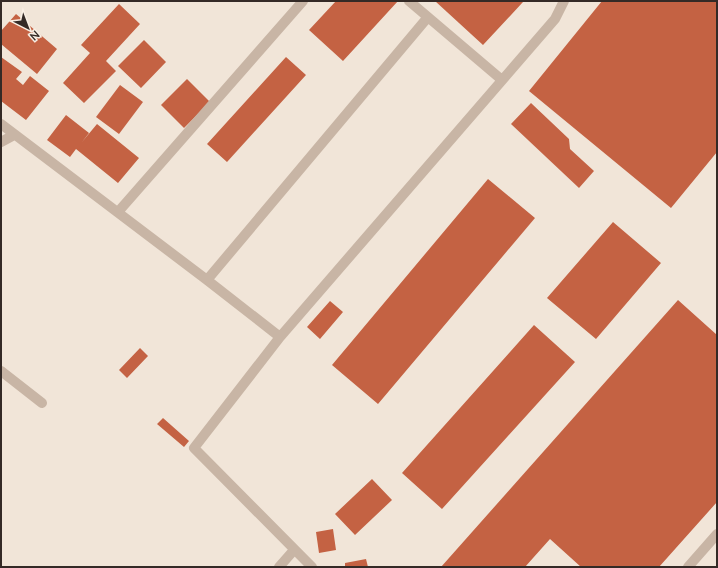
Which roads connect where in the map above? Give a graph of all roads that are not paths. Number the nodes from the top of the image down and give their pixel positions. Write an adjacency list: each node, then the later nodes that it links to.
1 (303, 1): 9 (street)
2 (409, 1): 4 (street)
3 (564, 1): 5 (street)
4 (428, 17): 5 (street); 10 (street)
5 (502, 80): 11 (street)
6 (1, 124): 7 (street)
7 (14, 134): 8 (street); 9 (street)
8 (1, 142)
9 (118, 212): 10 (street)
10 (207, 280): 11 (street)
11 (280, 337): 15 (street)
12 (1, 372): 13 (street)
13 (42, 403)
14 (717, 534): 18 (street)
15 (294, 550): 16 (street); 17 (street)
16 (279, 567)
17 (312, 567)
18 (688, 567)

